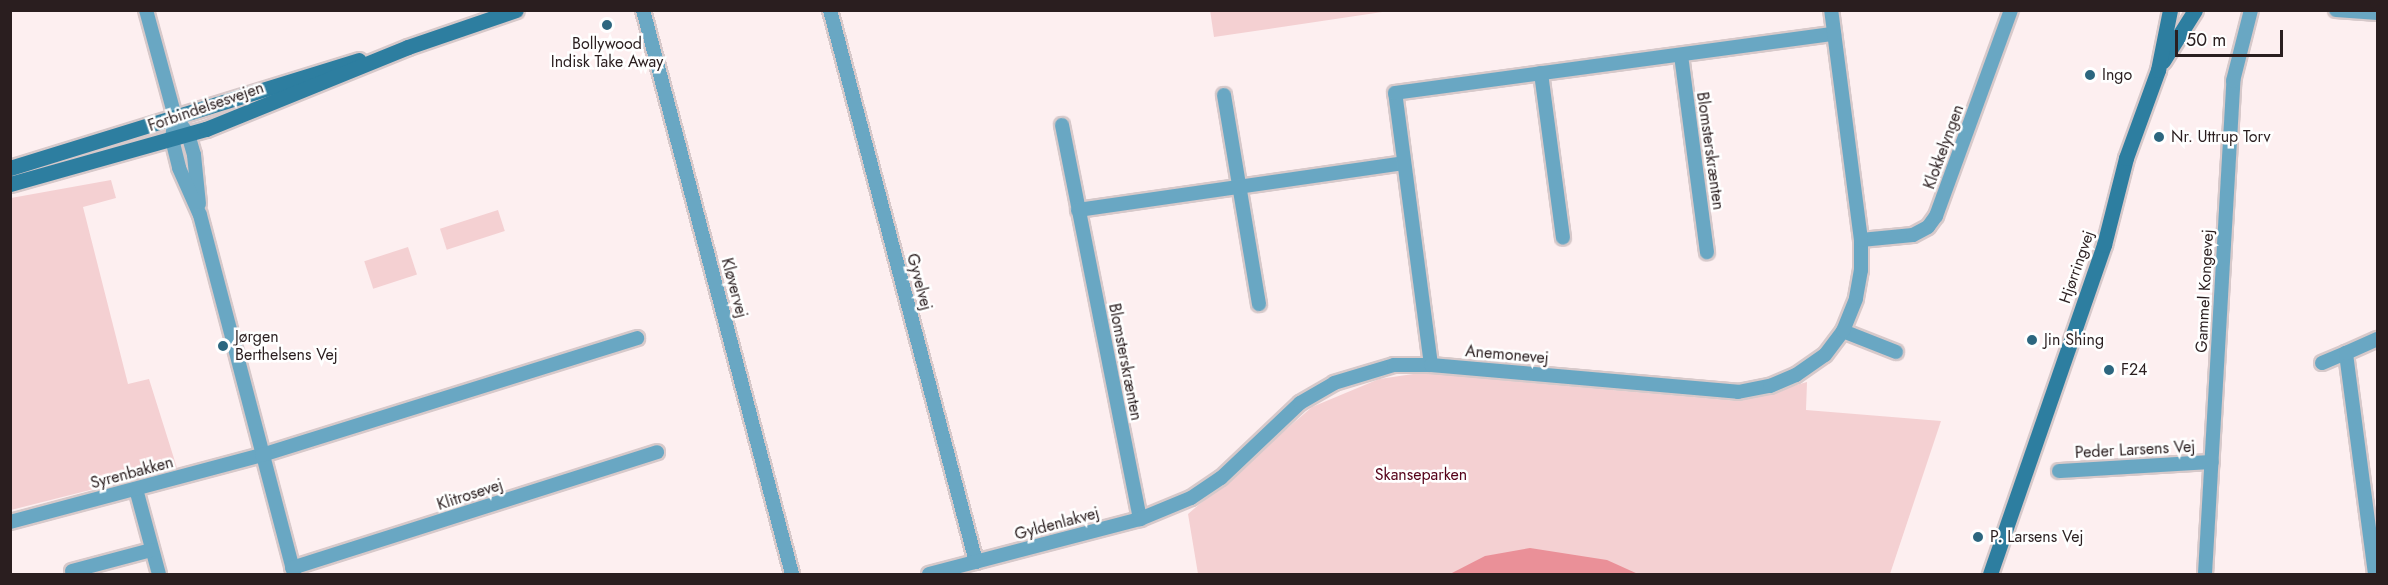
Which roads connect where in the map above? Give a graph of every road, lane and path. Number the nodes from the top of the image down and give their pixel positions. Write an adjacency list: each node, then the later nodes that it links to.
1 (146, 10): 18 (street)
2 (516, 10): 13 (street, Forbindelsesvejen)
3 (644, 10): 52 (street, Kløvervej)
4 (830, 10): 48 (street, Gyvelvej)
5 (1831, 10): 12 (street, Anemonevej)
6 (2010, 10): 29 (street, Klokkelyngen)
7 (2170, 10): 15 (street, Hjørringvej)
8 (2195, 10): 15 (street, Hjørringvej)
9 (2251, 10): 41 (street, Gammel Kongevej)
10 (2343, 11): 11 (street)
11 (2378, 14)
12 (1833, 34): 14 (street); 29 (street, Anemonevej)
13 (408, 47): 18 (street, Forbindelsesvejen); 20 (street, Forbindelsesvejen)
14 (1681, 55): 16 (street); 30 (street, Blomsterskrænten)
15 (2158, 70): 54 (street, Hjørringvej)
16 (1541, 73): 22 (street); 28 (street)
17 (1224, 95): 25 (street)
18 (175, 117): 20 (street); 21 (street); 23 (street, Forbindelsesvejen)
19 (1062, 125): 26 (street, Blomsterskrænten)
20 (188, 134): 21 (street, Forbindelsesvejen); 27 (street)
21 (172, 139): 24 (street, Forbindelsesvejen); 27 (street)
22 (1404, 163): 25 (street); 38 (street)
23 (10, 168)
24 (10, 183)
25 (1241, 186): 26 (street); 31 (street)
26 (1078, 210): 45 (street, Blomsterskrænten)
27 (200, 215): 40 (street)
28 (1563, 238)
29 (1861, 240): 32 (street, Anemonevej)
30 (1707, 252)
31 (1260, 304)
32 (1843, 331): 35 (street); 38 (street, Anemonevej)
33 (637, 339): 40 (street)
34 (2378, 339): 36 (street)
35 (1896, 352)
36 (2346, 353): 37 (street); 56 (street)
37 (2322, 363)
38 (1431, 365): 44 (street, Anemonevej)
39 (657, 452): 50 (street, Klitrosevej)
40 (262, 455): 43 (street, Syrenbakken); 50 (street)
41 (2212, 462): 42 (street, Peder Larsens Vej); 55 (street, Gammel Kongevej)
42 (2060, 471)
43 (136, 489): 46 (street, Syrenbakken); 47 (street)
44 (1191, 498): 45 (street, Gyldenlakvej)
45 (1140, 519): 48 (street, Gyldenlakvej)
46 (10, 522)
47 (151, 550): 49 (street); 51 (street)
48 (976, 562): 53 (street, Gyldenlakvej)
49 (72, 571)
50 (293, 571)
51 (159, 574)
52 (792, 574)
53 (929, 574)
54 (1990, 574)
55 (2205, 574)
56 (2375, 574)

